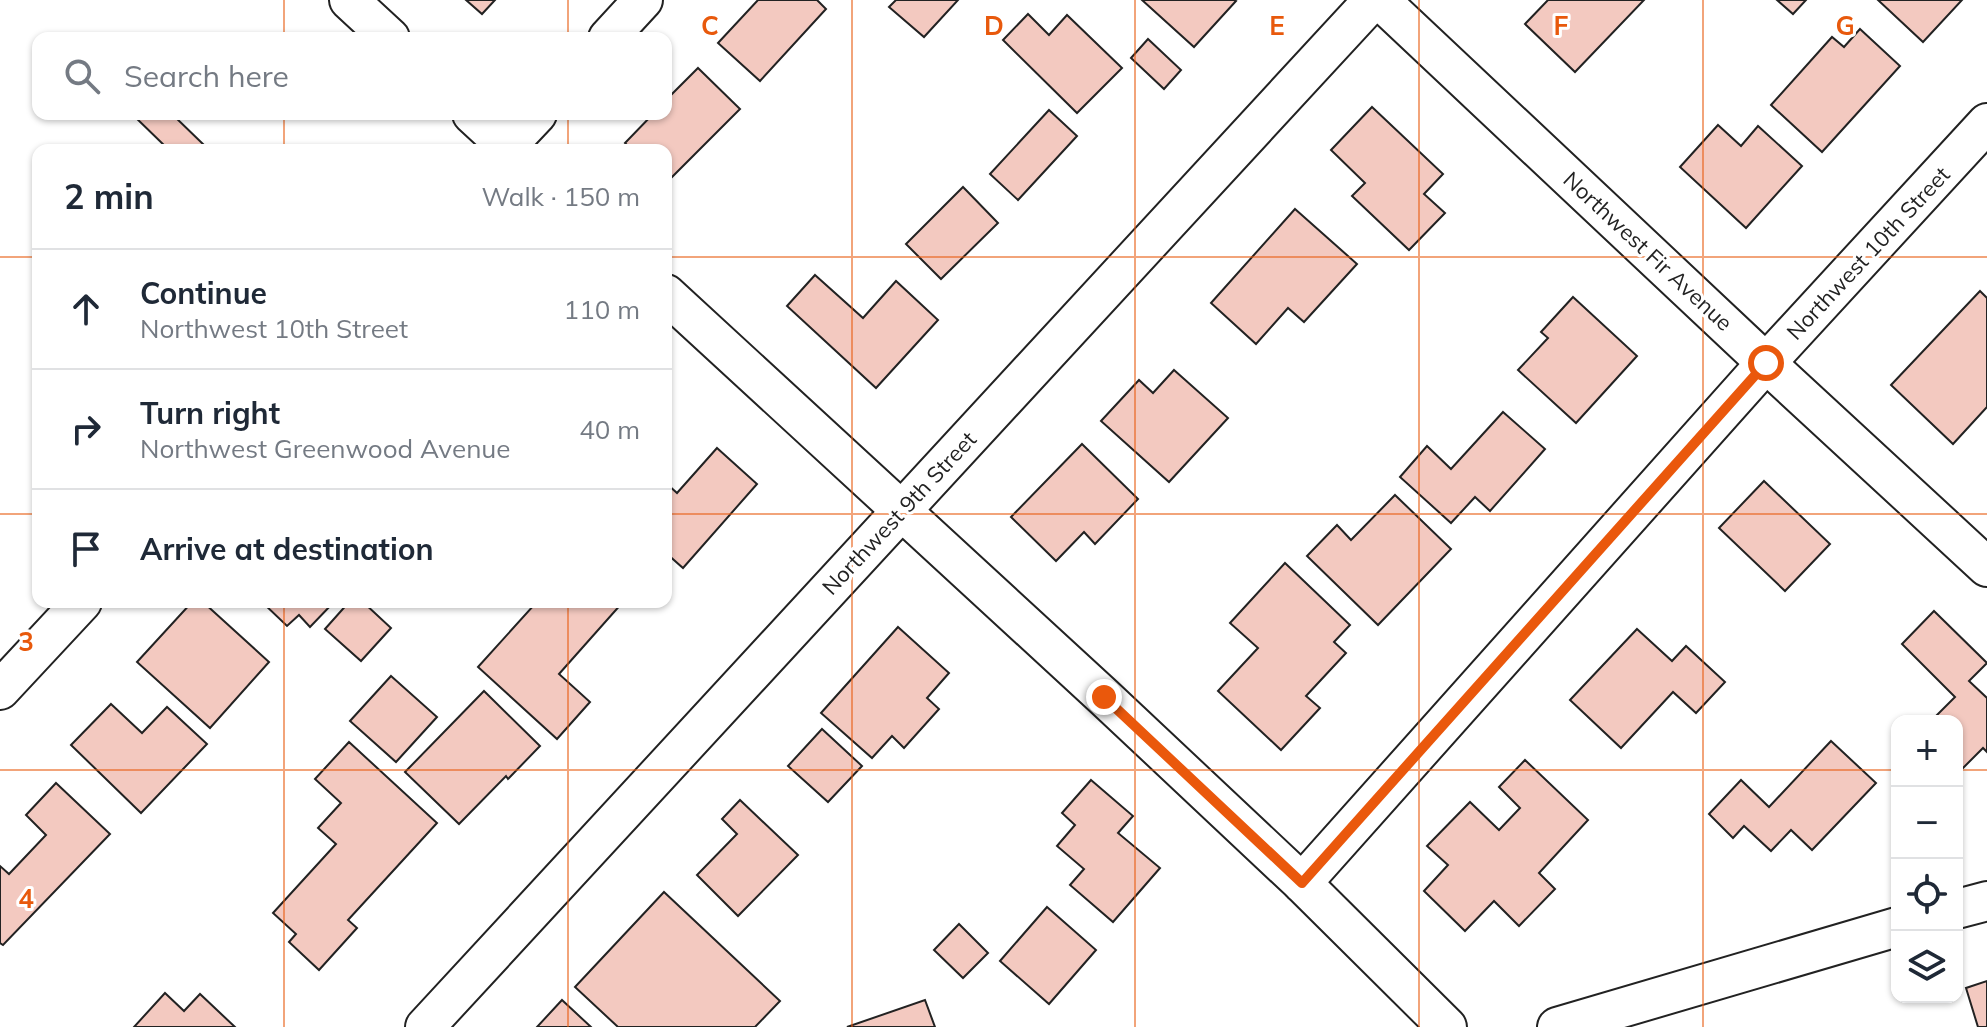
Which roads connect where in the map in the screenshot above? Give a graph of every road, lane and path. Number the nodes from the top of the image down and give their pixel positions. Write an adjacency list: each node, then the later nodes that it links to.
1 (349, 0): 5 (street)
2 (643, 0): 6 (street)
3 (1373, 0): 14 (street, Northwest 9th Street)
4 (1380, 0): 13 (street, Northwest Fir Avenue)
5 (384, 32)
6 (614, 32)
7 (478, 120): 10 (street)
8 (532, 120): 11 (street)
9 (1987, 123): 13 (street, Northwest 10th Street)
10 (502, 144)
11 (511, 144)
12 (672, 300): 14 (street)
13 (1766, 363): 15 (street, Northwest Fir Avenue); 18 (street, Northwest 10th Street)
14 (900, 511): 18 (street); 22 (street, Northwest 9th Street)
15 (1987, 567)
16 (76, 608): 17 (street)
17 (0, 690)
18 (1302, 883): 23 (street)
19 (1987, 901): 20 (street)
20 (1963, 907)
21 (1891, 929): 24 (street)
22 (425, 1027)
23 (1447, 1027)
24 (1557, 1027)

